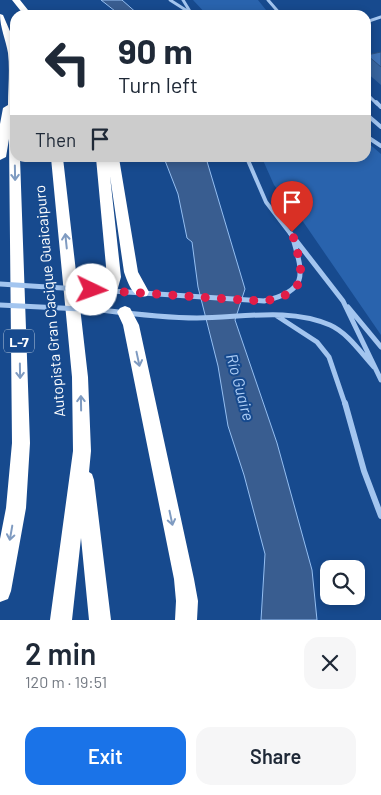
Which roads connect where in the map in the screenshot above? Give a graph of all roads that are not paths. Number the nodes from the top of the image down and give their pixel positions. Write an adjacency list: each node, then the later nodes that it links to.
1 (16, 0): 4 (highway)
2 (170, 0): 5 (street)
3 (268, 0): 6 (street)
4 (24, 10)
5 (185, 10)
6 (277, 10)
7 (0, 17): 8 (highway, Autopista Gran Cacique Guaicaipuro / L-7)
8 (10, 37)
9 (10, 93): 12 (highway)
10 (371, 97): 13 (street)
11 (10, 100): 16 (highway)
12 (0, 103)
13 (381, 106)
14 (371, 118): 15 (street)
15 (381, 127)
16 (0, 158)
17 (15, 162): 35 (highway, Autopista Gran Cacique Guaicaipuro / L-7, one-way to 35)
18 (57, 162): 33 (highway, Autopista Gran Cacique Guaicaipuro, one-way to 18)
19 (102, 162): 24 (highway)
20 (114, 162): 25 (highway)
21 (249, 162): 22 (street)
22 (292, 232): 25 (street); 26 (street)
23 (0, 284): 24 (street, bridge)
24 (111, 291): 25 (street)
25 (142, 292)
26 (343, 301): 30 (street); 31 (street)
27 (0, 305): 28 (street, bridge)
28 (125, 312): 29 (street); 38 (highway, one-way to 38)
29 (274, 315): 31 (street); 34 (street)
30 (381, 347)
31 (374, 367): 32 (street)
32 (381, 380)
33 (82, 451): 36 (highway, Autopista Gran Cacique Guaicaipuro); 37 (highway)
34 (381, 516)
35 (0, 591)
36 (60, 620)
37 (100, 620)
38 (186, 620)

